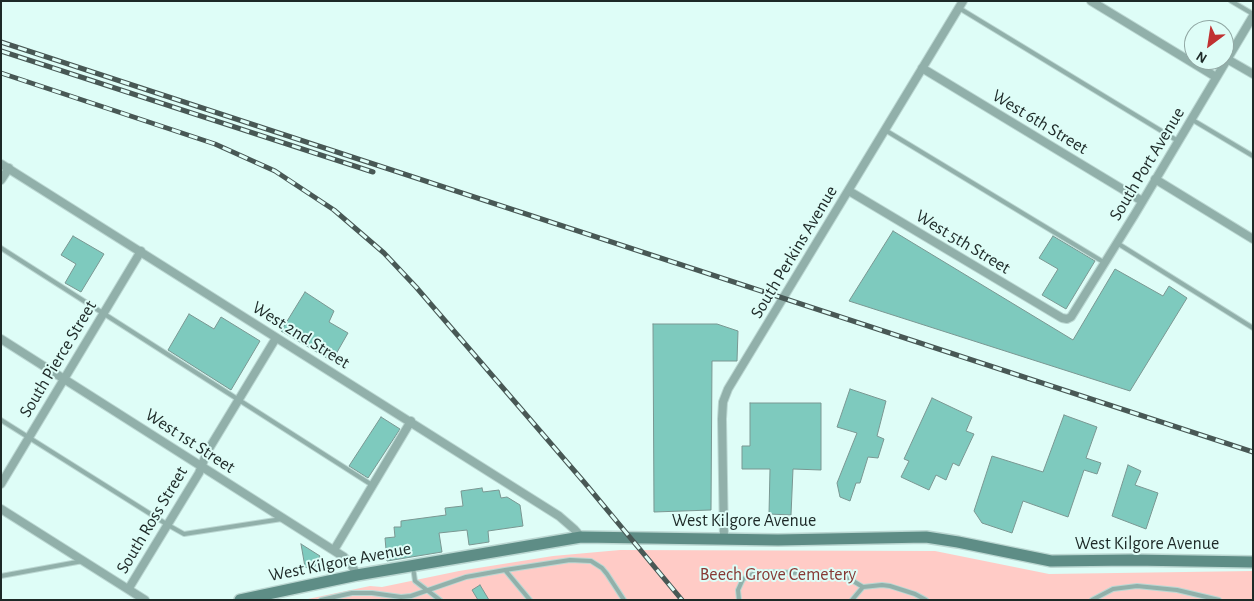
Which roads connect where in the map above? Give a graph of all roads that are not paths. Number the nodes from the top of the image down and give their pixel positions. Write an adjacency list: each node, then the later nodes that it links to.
1 (1091, 1): 10 (street)
2 (1231, 1): 4 (lane)
3 (961, 4): 7 (street, South Perkins Avenue); 13 (lane)
4 (1253, 15): 5 (street, South Port Avenue)
5 (1234, 47)
6 (1234, 63): 9 (street)
7 (922, 68): 12 (street, South Perkins Avenue); 20 (street, West 6th Street)
8 (1220, 70): 10 (street, South Port Avenue)
9 (1253, 74)
10 (1216, 77): 11 (street, South Port Avenue)
11 (1191, 119): 13 (street, South Port Avenue); 14 (lane)
12 (885, 130): 19 (street, South Perkins Avenue); 25 (lane)
13 (1178, 141): 17 (street, South Port Avenue)
14 (1253, 156)
15 (1, 164): 16 (street, West 2nd Street)
16 (9, 168): 18 (street); 24 (street, West 2nd Street)
17 (1155, 179): 20 (street, South Port Avenue); 21 (street)
18 (1, 180)
19 (849, 191): 27 (street, West 5th Street); 43 (street, South Perkins Avenue)
20 (1142, 201): 22 (street, South Port Avenue)
21 (1253, 239)
22 (1118, 242): 25 (street, South Port Avenue); 28 (lane)
23 (1, 248): 26 (lane)
24 (141, 251): 26 (street, South Pierce Street); 29 (street, West 2nd Street)
25 (1105, 263): 27 (street, South Port Avenue)
26 (103, 313): 31 (street, South Pierce Street); 32 (lane)
27 (1062, 318)
28 (1253, 328)
29 (276, 338): 32 (street, South Ross Street); 34 (street, West 2nd Street)
30 (1, 339): 31 (street, West 1st Street)
31 (64, 378): 35 (street, South Pierce Street); 36 (street, West 1st Street)
32 (239, 400): 36 (street, South Ross Street); 38 (lane)
33 (1, 420): 35 (lane)
34 (411, 421): 38 (street); 42 (street, West 2nd Street)
35 (29, 437): 37 (street, South Pierce Street); 41 (lane)
36 (202, 466): 40 (street, West 1st Street); 41 (street, South Ross Street)
37 (1, 484)
38 (372, 485): 44 (street)
39 (1, 509): 45 (street)
40 (284, 519): 41 (lane); 44 (street, West 1st Street)
41 (168, 526): 52 (street, South Ross Street)
42 (581, 537): 43 (main road, West Kilgore Avenue); 47 (main road, West Kilgore Avenue)
43 (724, 539): 46 (main road, West Kilgore Avenue)
44 (334, 550): 49 (street, West 1st Street)
45 (84, 561): 50 (lane); 52 (street)
46 (1253, 562)
47 (413, 566): 49 (main road, West Kilgore Avenue); 53 (lane)
48 (505, 570): 53 (lane); 59 (lane); 60 (lane)
49 (357, 575): 56 (main road, West Kilgore Avenue)
50 (1, 576)
51 (863, 587): 61 (lane); 62 (lane); 63 (lane)
52 (129, 588): 55 (street)
53 (427, 590): 54 (lane); 58 (lane)
54 (342, 598): 57 (lane)
55 (146, 600)
56 (240, 600)
57 (321, 600)
58 (440, 600)
59 (530, 600)
60 (624, 600)
61 (739, 600)
62 (852, 600)
63 (926, 600)
64 (1092, 600): 65 (lane)
65 (1219, 600)

